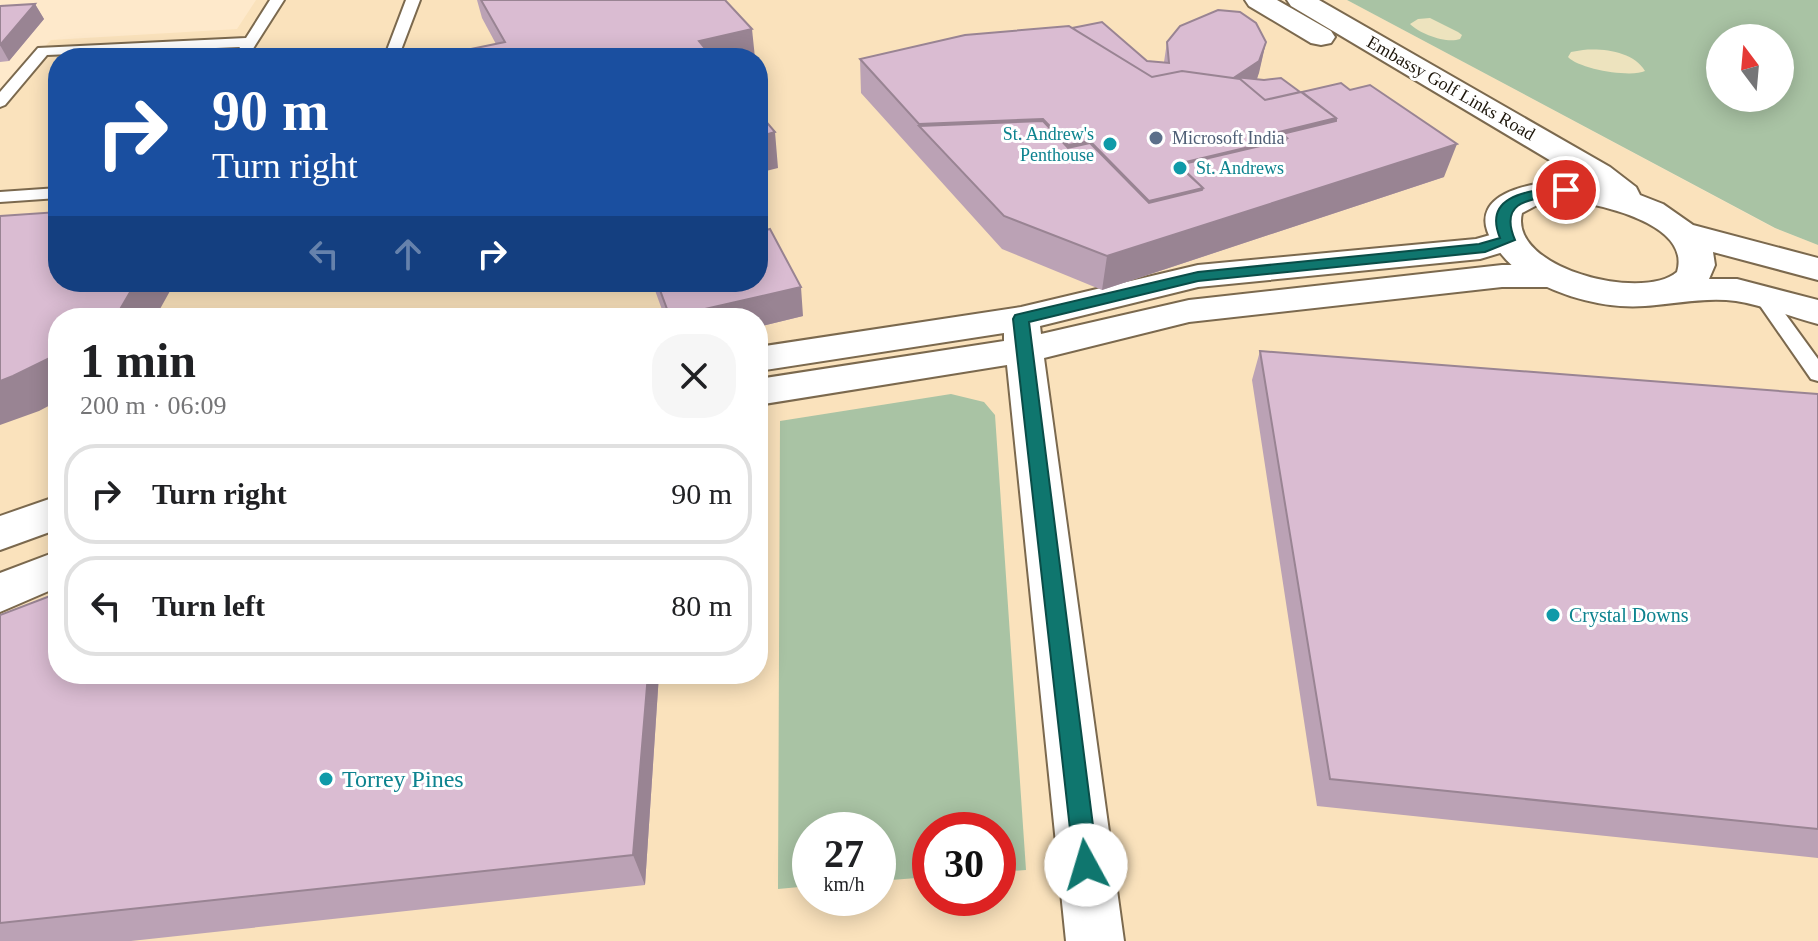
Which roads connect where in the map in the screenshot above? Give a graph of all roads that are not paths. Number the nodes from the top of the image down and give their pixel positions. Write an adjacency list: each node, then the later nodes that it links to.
1 (277, 0): 5 (lane)
2 (413, 0): 8 (lane)
3 (1258, 0): 11 (street, Embassy Golf Links Road)
4 (1300, 0): 14 (street, Embassy Golf Links Road)
5 (251, 42): 6 (lane); 7 (lane)
6 (112, 48)
7 (247, 48)
8 (395, 48)
9 (48, 51): 10 (lane)
10 (0, 102)
11 (1532, 174): 14 (street); 16 (street)
12 (48, 194): 13 (lane)
13 (0, 197)
14 (1640, 206): 15 (street)
15 (1682, 233): 17 (street); 19 (street)
16 (1508, 240): 18 (street); 22 (street)
17 (1818, 269)
18 (1553, 276): 19 (street); 22 (street)
19 (1675, 290): 20 (street)
20 (1763, 297): 21 (street); 24 (lane)
21 (1818, 312)
22 (1024, 335): 23 (street); 25 (street); 30 (street)
23 (768, 358)
24 (1818, 374)
25 (768, 390)
26 (48, 516): 27 (street)
27 (0, 533)
28 (48, 573): 29 (street)
29 (0, 594)
30 (1095, 941)

